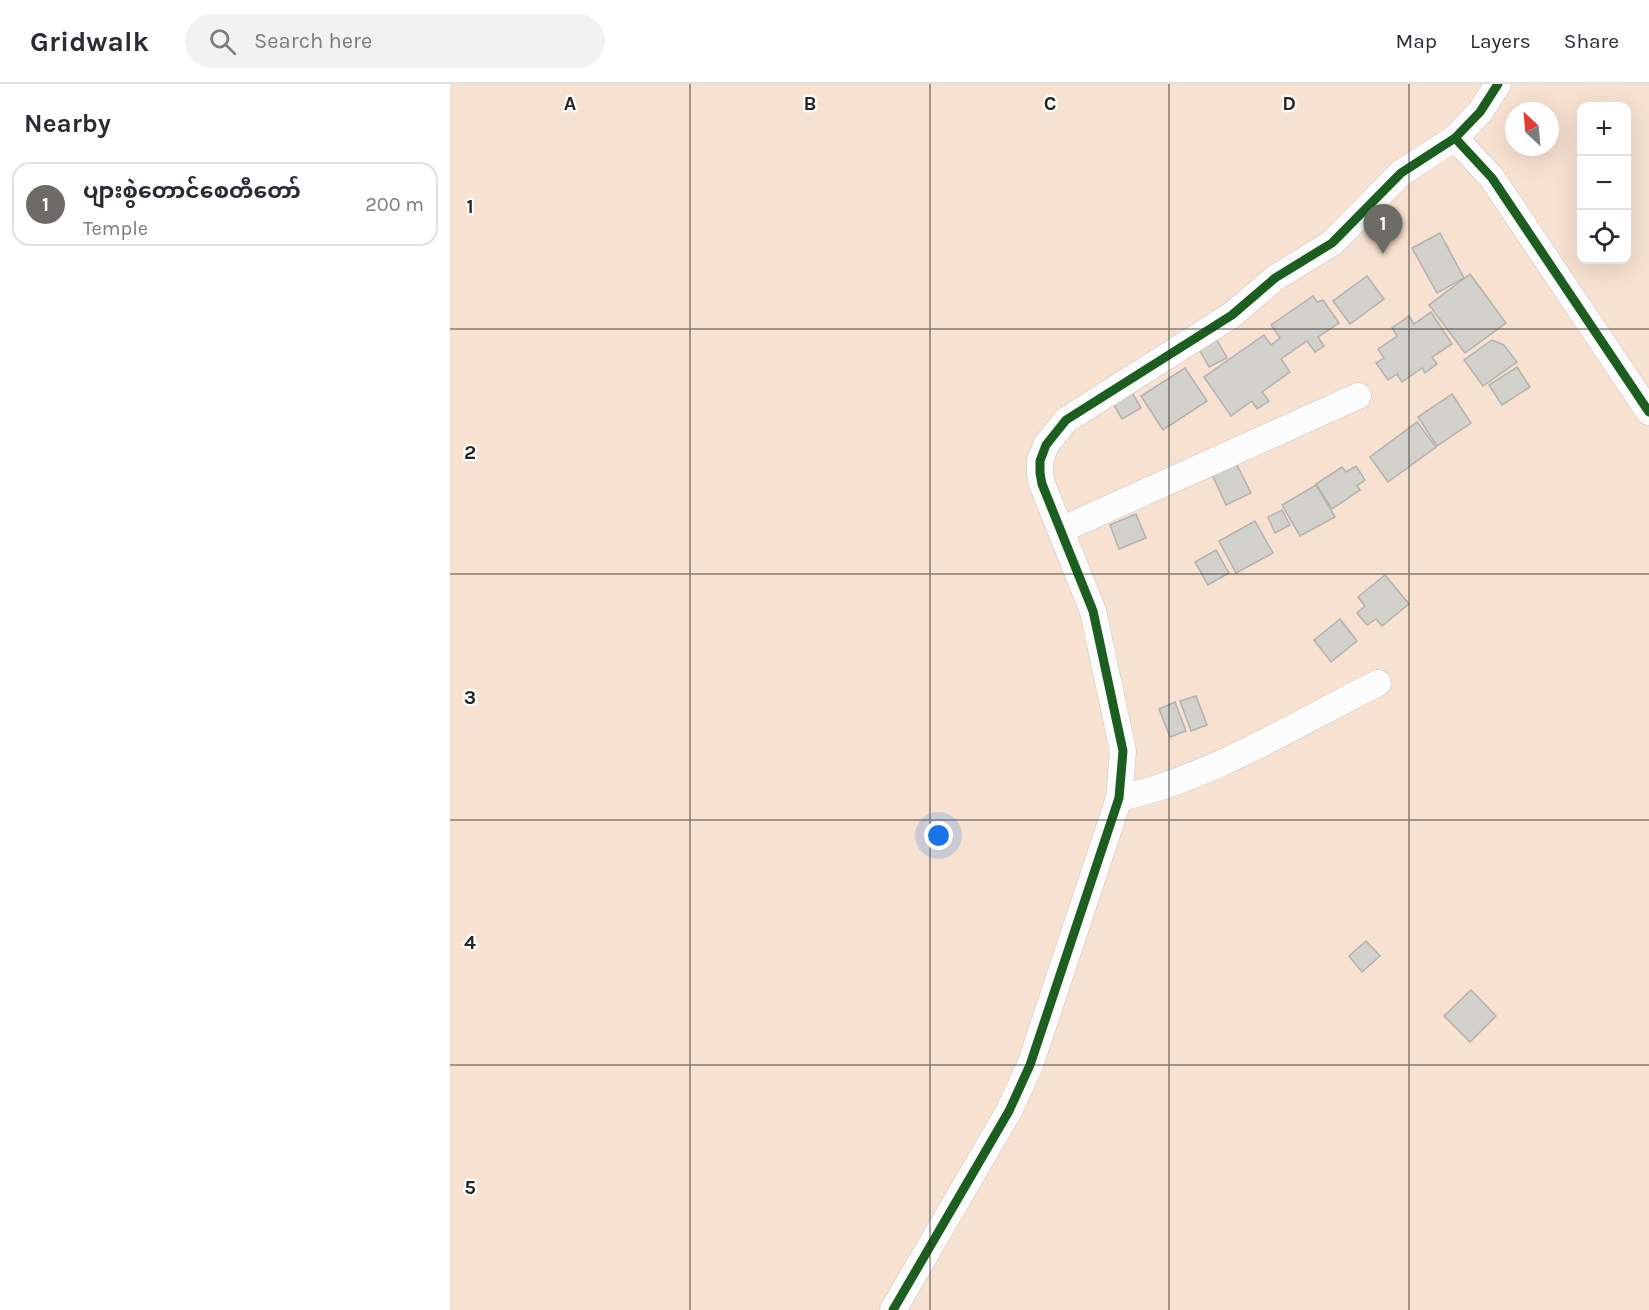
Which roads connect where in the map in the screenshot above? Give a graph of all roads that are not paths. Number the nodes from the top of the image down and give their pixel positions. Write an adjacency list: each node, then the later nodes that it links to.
1 (1498, 84): 2 (street)
2 (1455, 138): 4 (street); 5 (street)
3 (1358, 396): 5 (street)
4 (1649, 411)
5 (1061, 530): 7 (street)
6 (1378, 682): 7 (street)
7 (1119, 798): 8 (street)
8 (893, 1310)

